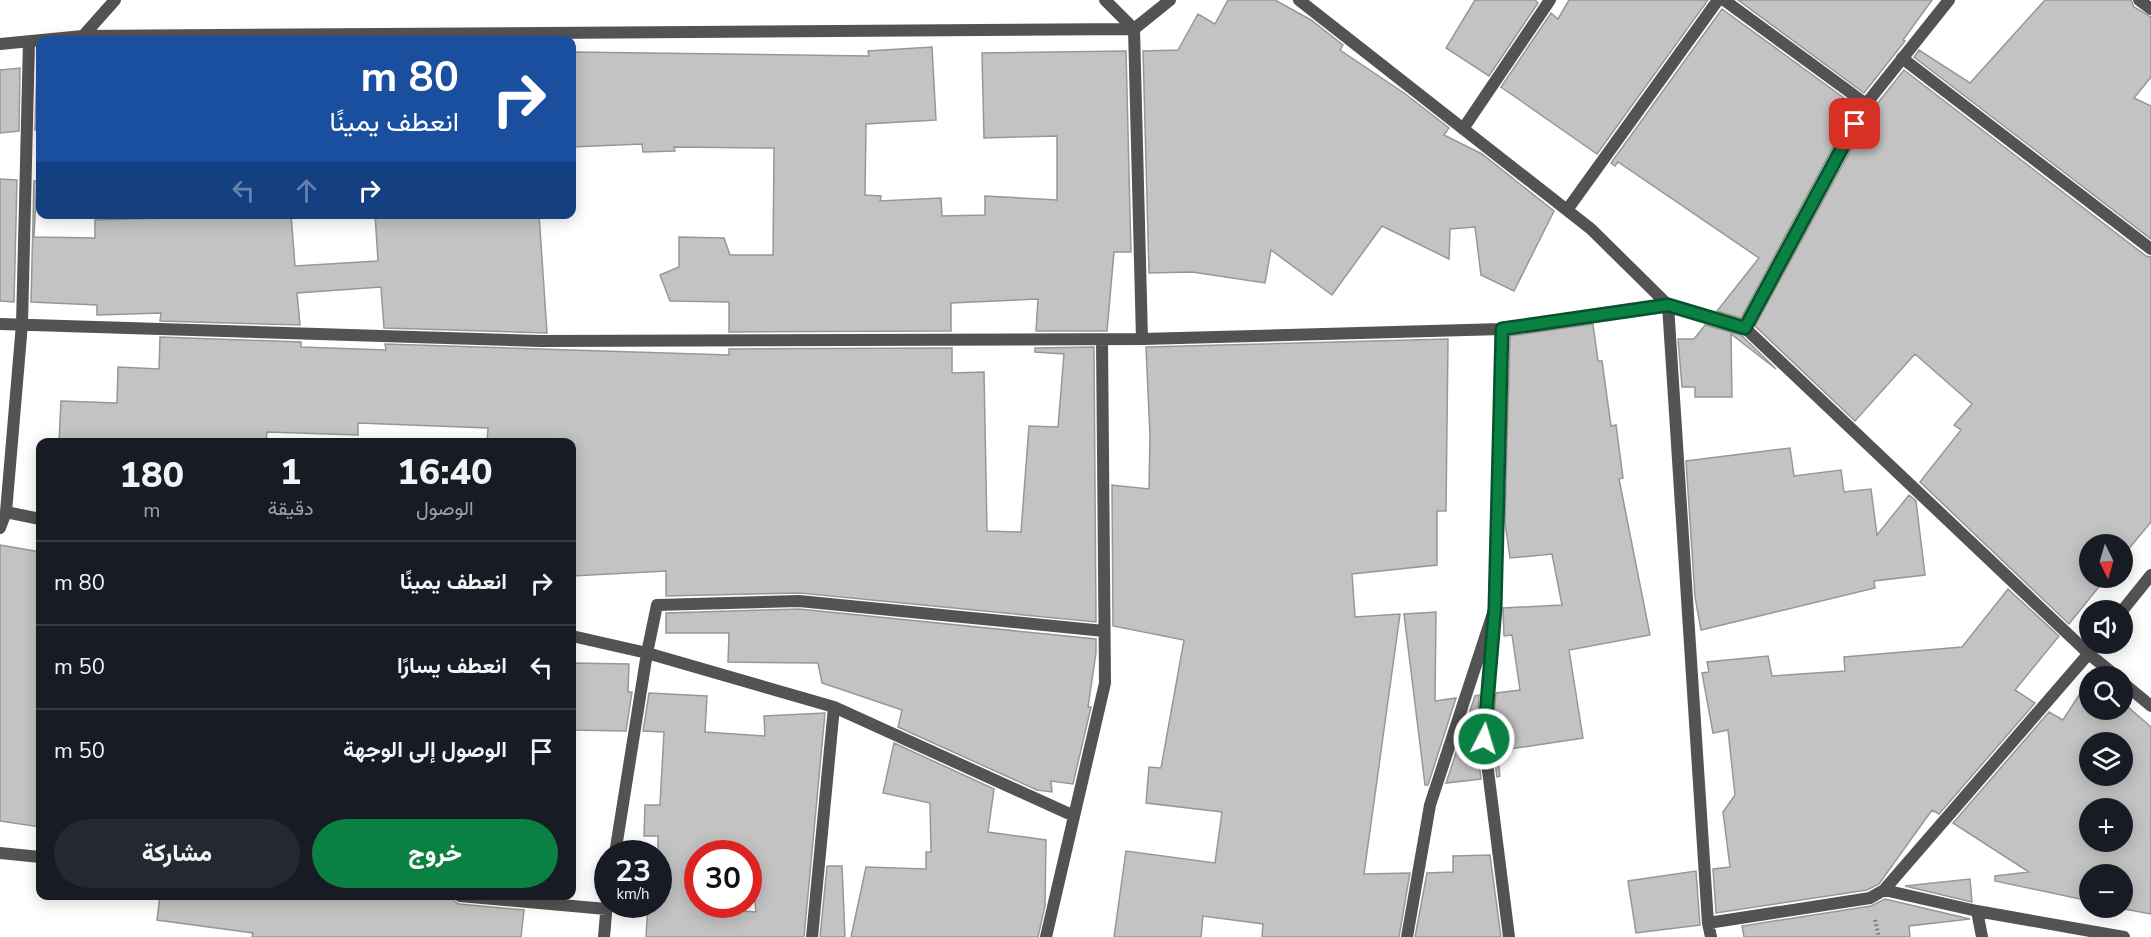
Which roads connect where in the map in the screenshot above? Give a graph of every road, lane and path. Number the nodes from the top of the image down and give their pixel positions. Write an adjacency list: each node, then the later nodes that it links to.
1 (115, 0): 12 (street)
2 (1105, 0): 11 (street)
3 (1170, 0): 11 (street)
4 (1550, 0): 18 (street)
5 (1718, 0): 19 (street)
6 (1724, 0): 17 (street)
7 (1949, 0): 16 (street)
8 (2139, 0): 10 (street)
9 (1302, 1): 18 (street)
10 (2151, 9)
11 (1134, 29): 12 (street); 27 (street)
12 (83, 36)
13 (36, 40): 14 (street)
14 (29, 41): 15 (street); 23 (street)
15 (0, 44)
16 (1902, 58): 17 (street); 20 (street)
17 (1866, 104): 24 (street)
18 (1463, 129): 19 (street)
19 (1566, 210): 21 (street)
20 (2151, 249)
21 (1668, 305): 24 (street); 25 (street); 52 (street)
22 (0, 324): 23 (street)
23 (22, 324): 26 (street); 28 (street)
24 (1745, 328): 36 (street)
25 (1502, 329): 27 (street); 33 (street)
26 (1102, 339): 27 (street); 34 (street)
27 (1142, 339)
28 (6, 512): 29 (street); 30 (street)
29 (36, 518)
30 (0, 528)
31 (2151, 574): 32 (street)
32 (2131, 600)
33 (1495, 608): 56 (street); 57 (street)
34 (1104, 631): 37 (street); 43 (street)
35 (576, 637): 37 (street)
36 (2079, 645)
37 (646, 653): 42 (street); 44 (street)
38 (2089, 654): 39 (street); 47 (street)
39 (2104, 666)
40 (2133, 691): 41 (street)
41 (2151, 706)
42 (834, 707): 43 (street); 54 (street)
43 (1074, 816): 55 (street)
44 (617, 840)
45 (0, 853): 46 (street)
46 (36, 857)
47 (1884, 890): 50 (street); 52 (street)
48 (525, 900): 49 (street)
49 (594, 904)
50 (1977, 911): 59 (street); 60 (street)
51 (605, 918): 53 (street)
52 (1708, 923): 58 (street)
53 (603, 937)
54 (812, 937)
55 (1046, 937)
56 (1407, 937)
57 (1509, 937)
58 (1711, 937)
59 (1982, 937)
60 (2124, 937)

